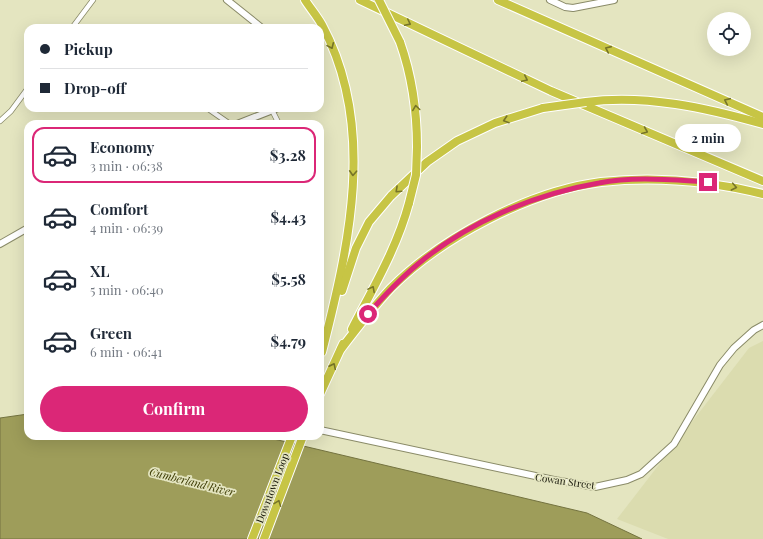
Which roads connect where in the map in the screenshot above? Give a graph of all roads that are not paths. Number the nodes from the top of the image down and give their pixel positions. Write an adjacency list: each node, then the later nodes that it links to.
1 (93, 0): 9 (street)
2 (227, 0): 10 (street)
3 (305, 0): 11 (highway, one-way to 11)
4 (360, 0): 21 (highway, one-way to 21)
5 (379, 0): 28 (highway, one-way to 5, bridge)
6 (498, 0): 16 (highway, one-way to 6)
7 (550, 0): 8 (street)
8 (614, 0)
9 (75, 24)
10 (257, 24)
11 (321, 24)
12 (324, 30): 26 (highway, one-way to 26)
13 (24, 93): 19 (street)
14 (213, 112): 17 (street)
15 (267, 112): 18 (street)
16 (763, 117)
17 (224, 120)
18 (247, 120)
19 (0, 121)
20 (763, 124): 27 (highway, one-way to 27, bridge)
21 (763, 181)
22 (763, 194): 28 (highway, one-way to 22)
23 (24, 230): 24 (street)
24 (0, 244)
25 (763, 325): 30 (street, Cowan Street)
26 (324, 344)
27 (324, 346)
28 (341, 349): 29 (highway, one-way to 28)
29 (324, 385)
30 (324, 431)
31 (290, 440): 33 (highway, Downtown Loop)
32 (301, 440): 34 (highway, Downtown Loop, one-way to 32)
33 (252, 539)
34 (264, 539)

